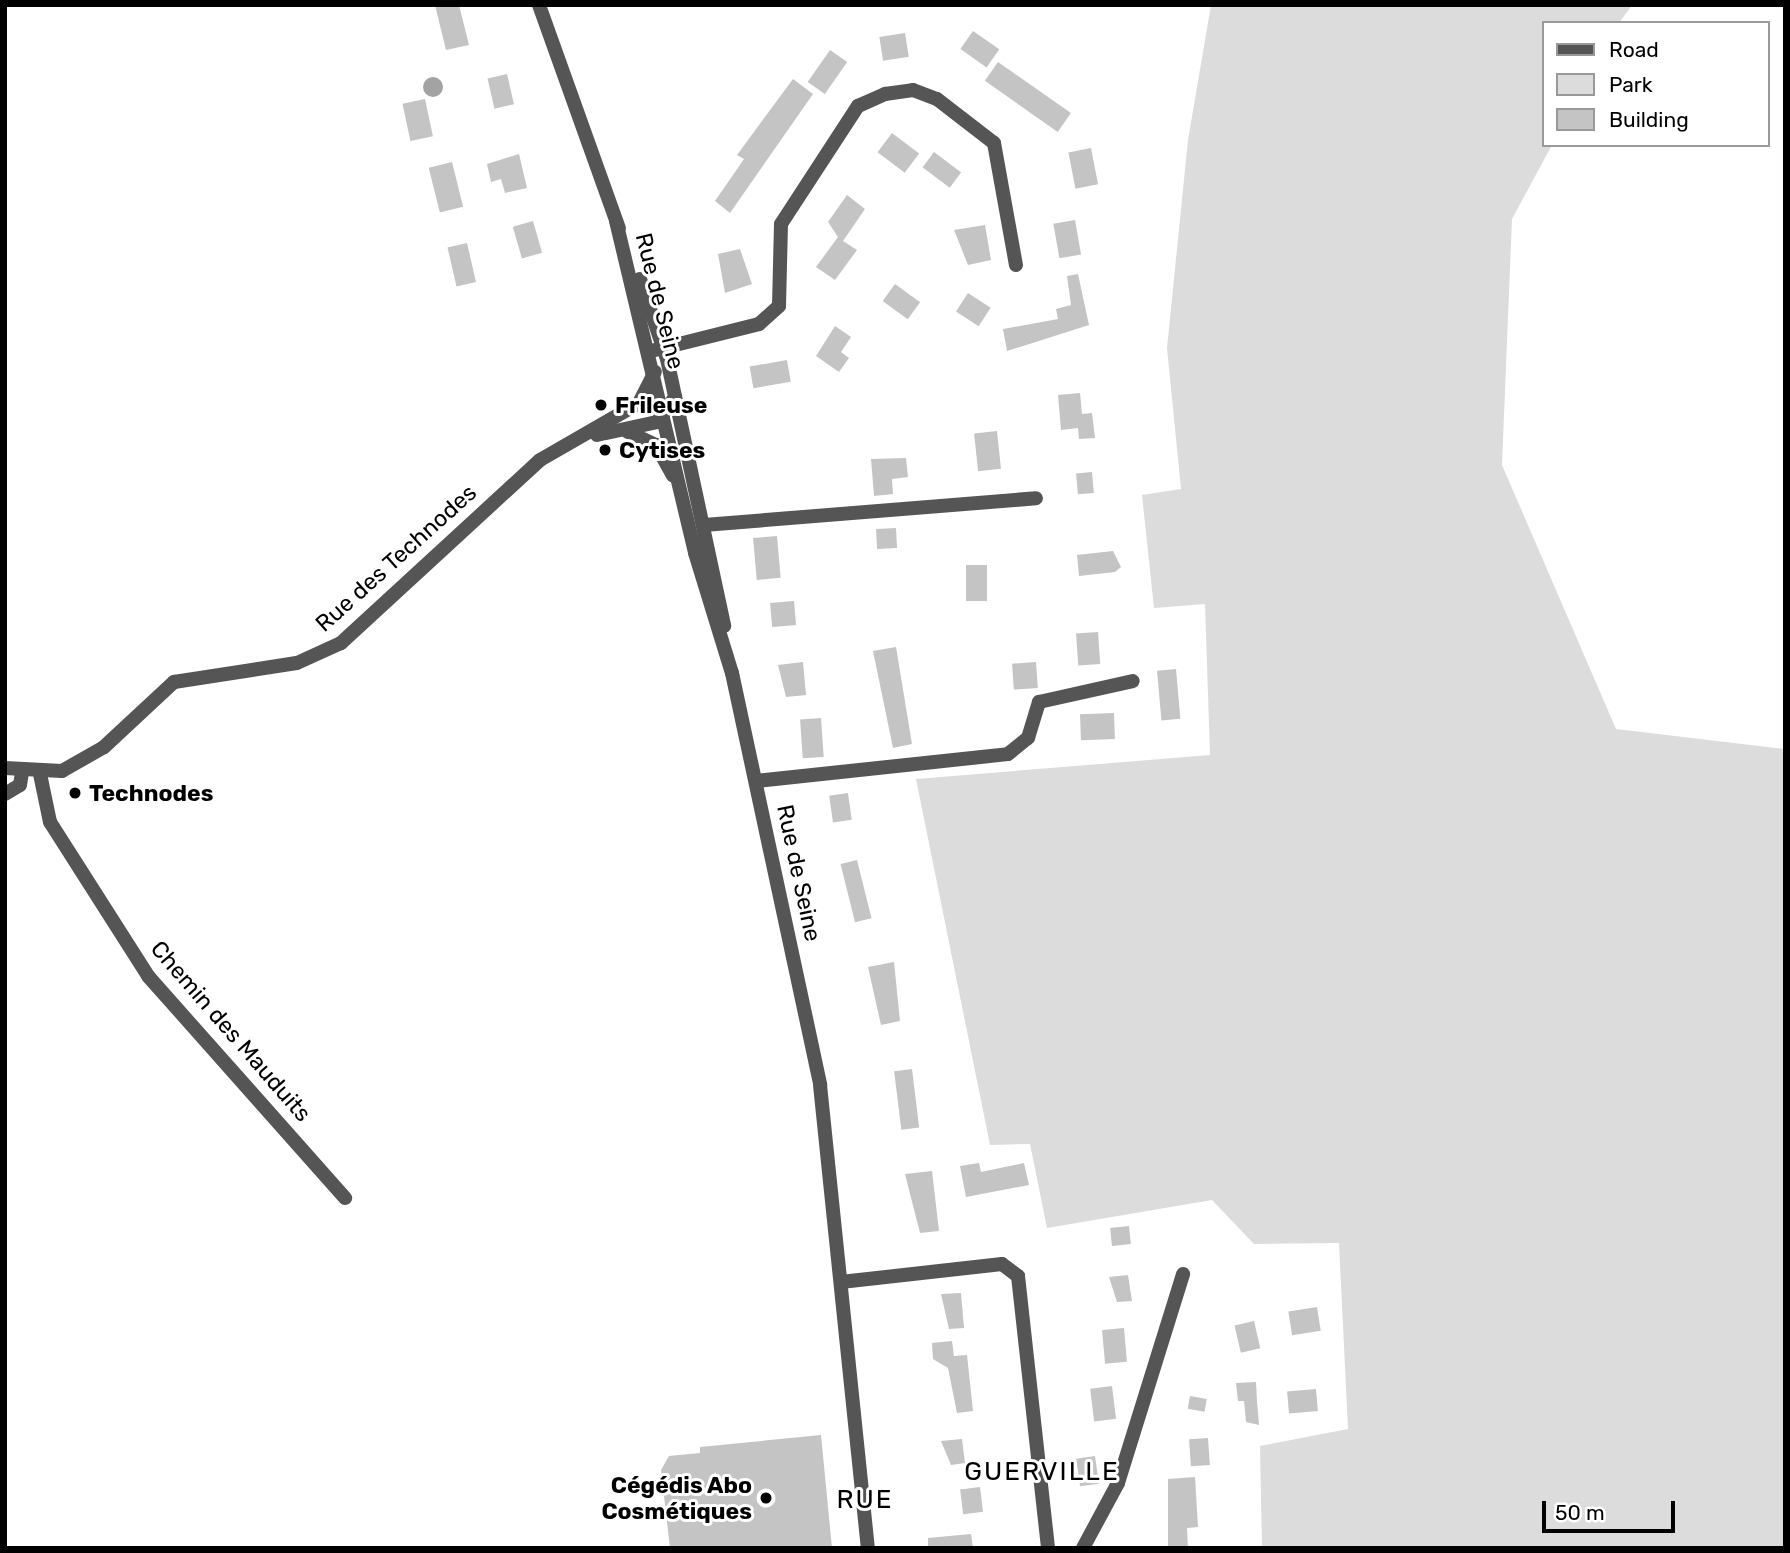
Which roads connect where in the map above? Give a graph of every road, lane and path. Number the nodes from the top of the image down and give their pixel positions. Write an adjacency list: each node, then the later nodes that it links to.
1 (539, 5): 3 (street)
2 (1016, 265): 3 (street)
3 (657, 350): 4 (street, Rue de Seine); 5 (street)
4 (655, 371): 6 (street, Rue des Technodes); 7 (street, Rue de Seine)
5 (676, 397): 7 (street); 8 (street)
6 (627, 413): 7 (street); 10 (street, Rue des Technodes)
7 (665, 414): 8 (street); 9 (street, Rue des Technodes); 11 (street, Rue de Seine)
8 (681, 423): 13 (street)
9 (620, 431): 10 (street, Rue des Technodes); 11 (street)
10 (582, 438): 18 (street, Rue des Technodes)
11 (681, 495): 14 (street, Rue de Seine)
12 (1036, 498): 13 (street)
13 (704, 525): 14 (street)
14 (732, 673): 19 (street, Rue de Seine)
15 (1133, 681): 19 (street)
16 (5, 768): 17 (street, Rue des Technodes)
17 (22, 773): 18 (street, Rue des Technodes); 20 (street)
18 (40, 774): 21 (street, Chemin des Mauduits)
19 (756, 780): 23 (street, Rue de Seine)
20 (5, 794)
21 (345, 1198)
22 (1183, 1274): 26 (street)
23 (841, 1282): 24 (street, Rue de Seine); 25 (street)
24 (869, 1548)
25 (1048, 1548)
26 (1083, 1548)

